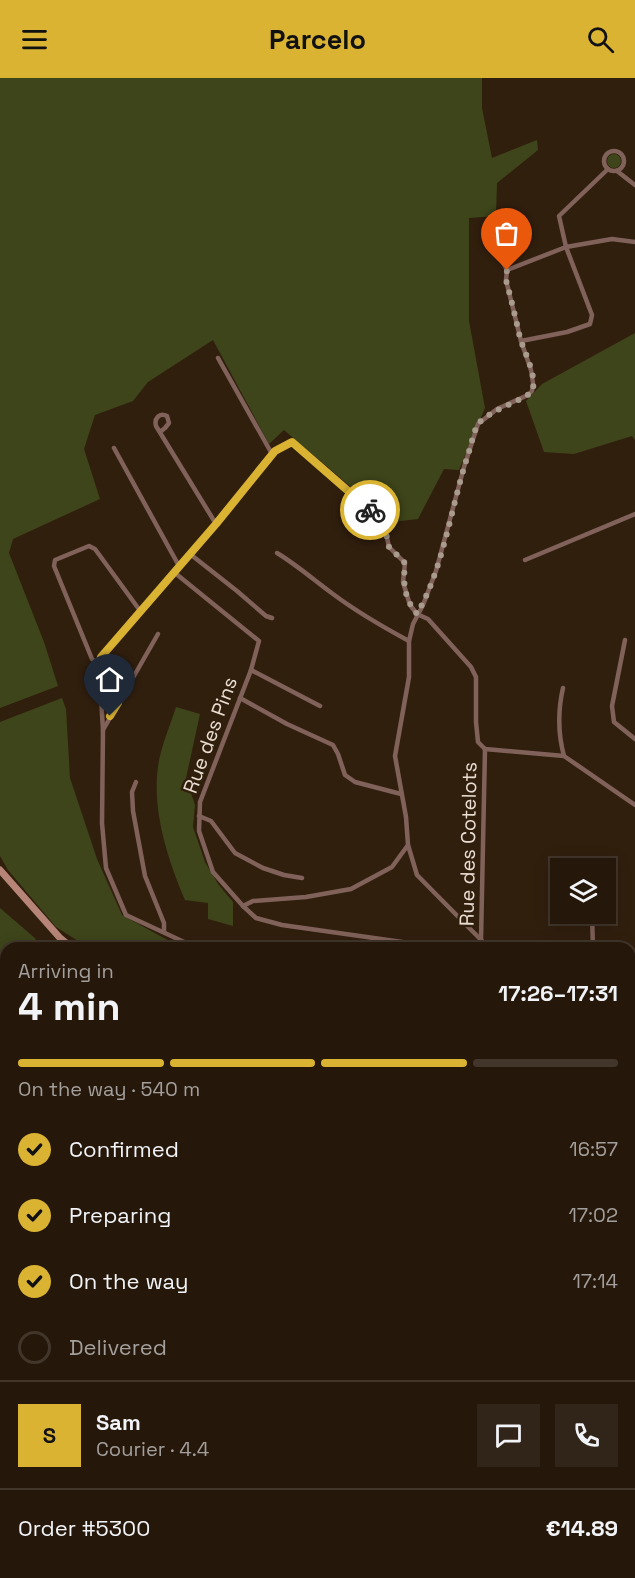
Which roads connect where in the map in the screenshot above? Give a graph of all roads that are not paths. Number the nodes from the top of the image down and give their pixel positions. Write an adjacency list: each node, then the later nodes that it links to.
1 (608, 169): 2 (street); 2 (street); 6 (street)
2 (617, 171): 3 (street)
3 (635, 185)
4 (501, 219): 7 (street)
5 (635, 242): 6 (street)
6 (566, 247): 7 (street); 8 (street)
7 (507, 270): 8 (street)
8 (521, 341): 21 (street)
9 (218, 358): 12 (street)
10 (160, 432): 14 (street)
11 (114, 448): 18 (street)
12 (272, 454): 14 (street); 21 (street)
13 (635, 514): 17 (street)
14 (216, 524): 16 (street)
15 (277, 553): 25 (street)
16 (190, 554): 18 (street); 22 (street)
17 (525, 560)
18 (179, 566): 19 (street)
19 (175, 573): 20 (street); 27 (street, Rue des Pins)
20 (141, 612): 26 (street); 26 (street)
21 (417, 614): 25 (street); 35 (street, Rue des Cotelots)
22 (272, 618)
23 (158, 634): 31 (street)
24 (625, 640): 34 (street)
25 (409, 641): 38 (street)
26 (99, 664): 29 (street)
27 (250, 670): 30 (street, Rue des Pins); 32 (street)
28 (563, 688): 36 (street)
29 (101, 695): 31 (street); 33 (street)
30 (240, 698): 38 (street); 40 (street, Rue des Pins)
31 (118, 703): 33 (street)
32 (320, 706)
33 (103, 730): 46 (street)
34 (635, 739)
35 (485, 749): 36 (street); 47 (street, Rue des Cotelots)
36 (564, 756): 39 (street)
37 (136, 782): 46 (street)
38 (401, 794): 41 (street)
39 (635, 805)
40 (199, 816): 43 (street); 44 (street, Rue des Pins)
41 (408, 845): 44 (street); 47 (street)
42 (0, 870): 48 (main road)
43 (302, 878)
44 (243, 906): 50 (street, Rue des Pins)
45 (592, 924): 51 (street)
46 (164, 932): 49 (street)
47 (481, 940)
48 (64, 942)
49 (185, 942)
50 (402, 942)
51 (593, 942)

